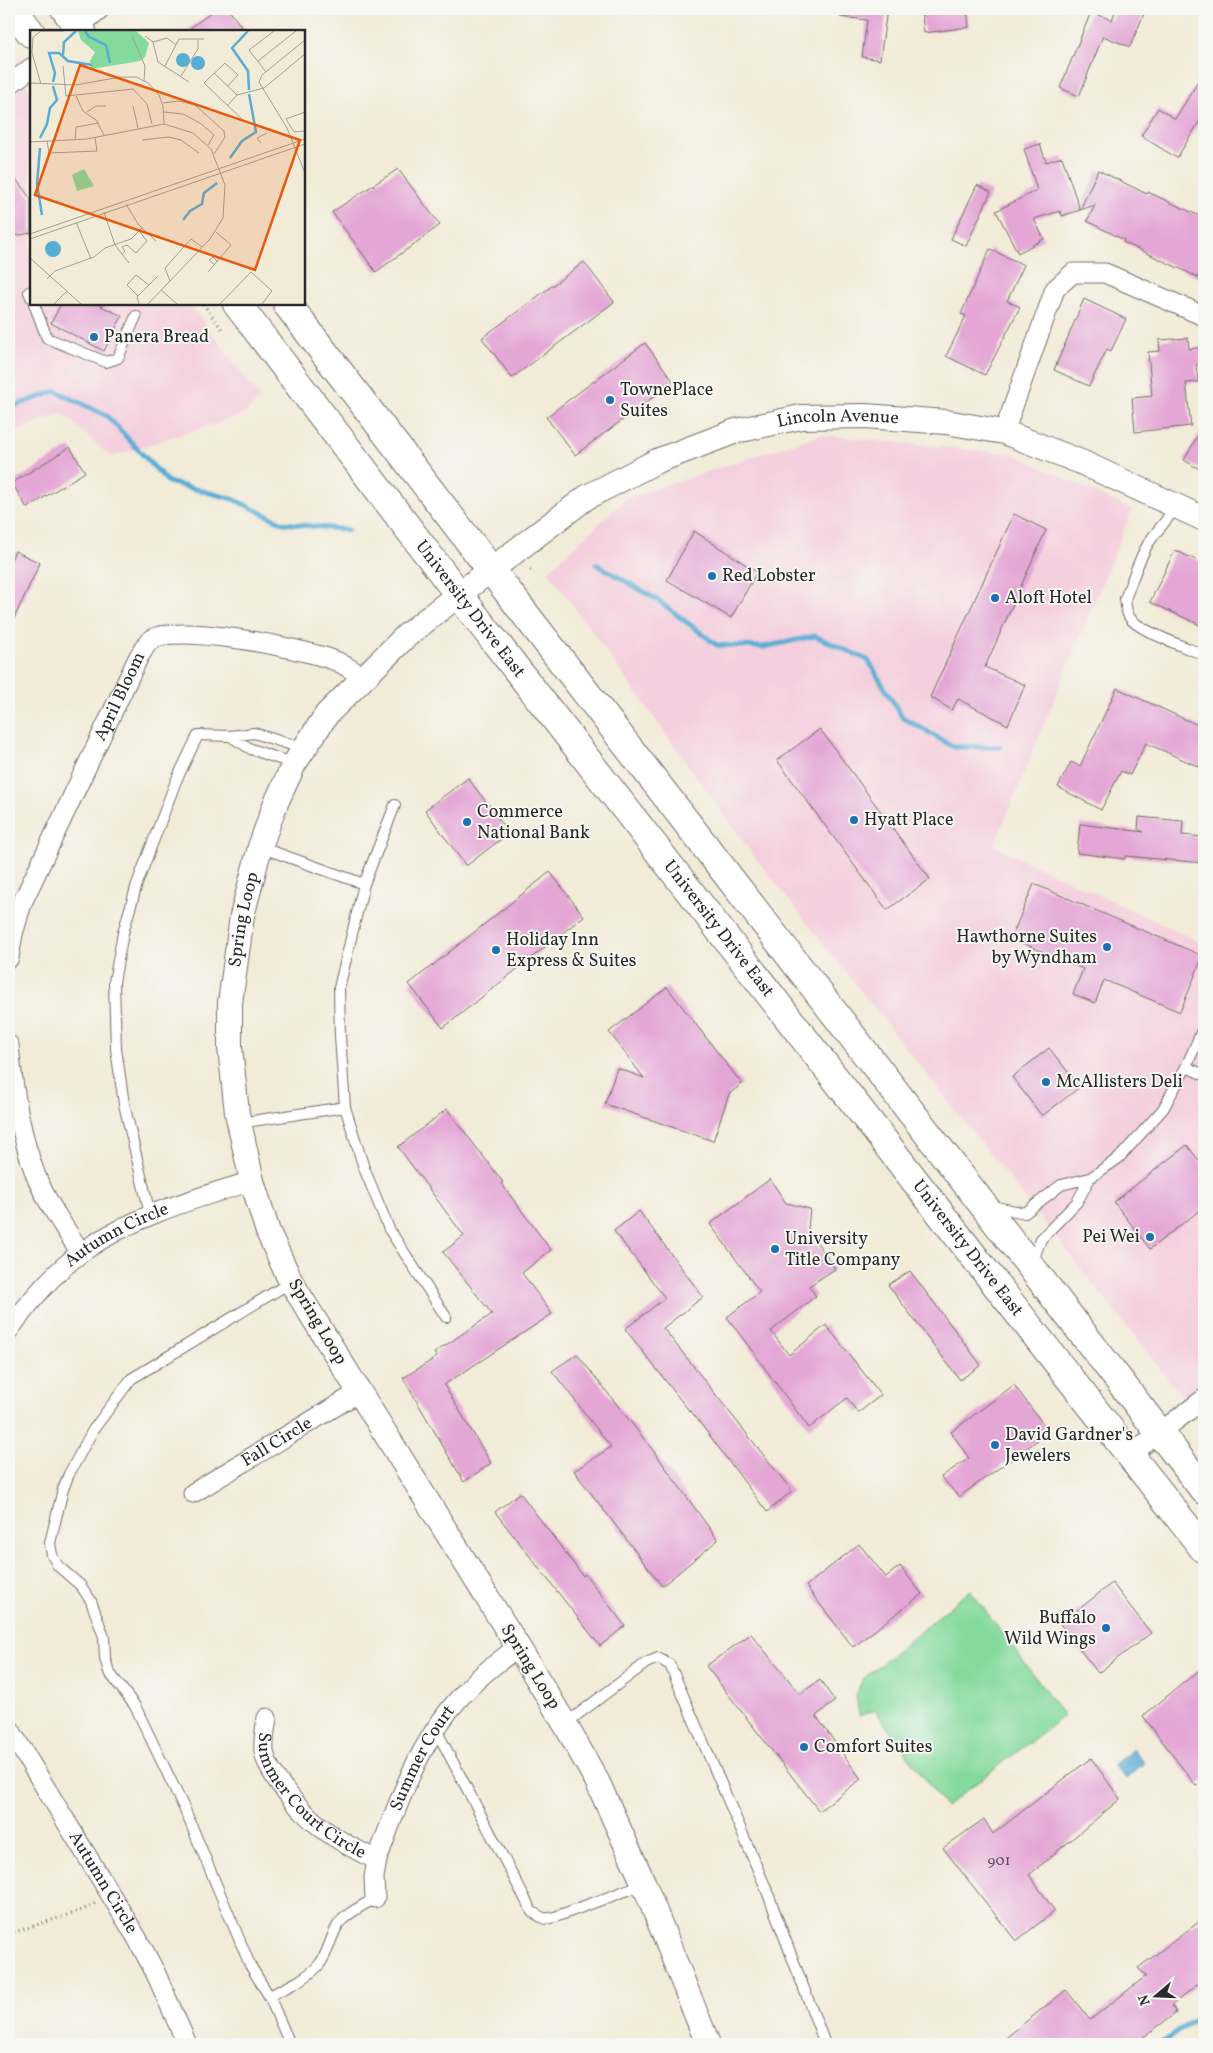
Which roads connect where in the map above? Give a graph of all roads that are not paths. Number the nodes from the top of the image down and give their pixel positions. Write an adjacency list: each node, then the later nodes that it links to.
1 (13, 9): 4 (main road)
2 (100, 9): 3 (street)
3 (75, 24)
4 (30, 32)
5 (30, 69): 6 (street)
6 (9, 85)
7 (34, 305): 10 (lane)
8 (239, 305): 16 (main road, University Drive East)
9 (288, 305): 15 (main road)
10 (136, 316)
11 (1204, 316): 12 (street)
12 (1004, 432): 13 (street, Lincoln Avenue); 15 (street, Lincoln Avenue)
13 (1176, 506): 14 (street, Lincoln Avenue); 17 (lane)
14 (1204, 519)
15 (491, 570): 16 (street, Lincoln Avenue); 27 (main road)
16 (459, 594): 18 (street, Spring Loop); 30 (main road, University Drive East)
17 (1204, 655)
18 (363, 677): 20 (street, Spring Loop); 24 (street, April Bloom)
19 (230, 736): 20 (lane); 20 (lane); 36 (lane)
20 (299, 756): 22 (street, Spring Loop)
21 (395, 805): 23 (lane)
22 (260, 847): 23 (lane); 32 (street, Spring Loop)
23 (364, 884): 31 (lane)
24 (9, 958)
25 (1204, 1026): 28 (lane)
26 (9, 1045): 37 (street)
27 (868, 1056): 30 (main road); 35 (main road)
28 (1186, 1067): 29 (lane); 33 (lane)
29 (1204, 1075)
30 (838, 1082): 45 (main road, University Drive East)
31 (345, 1107): 32 (lane); 40 (lane)
32 (239, 1123): 34 (street, Spring Loop)
33 (1090, 1178): 35 (lane); 38 (lane)
34 (252, 1181): 36 (street, Autumn Circle); 39 (street, Spring Loop)
35 (983, 1204): 38 (main road)
36 (150, 1214): 37 (street, Autumn Circle)
37 (81, 1252): 41 (street, Autumn Circle)
38 (1031, 1266): 44 (main road)
39 (291, 1282): 42 (street, Spring Loop); 57 (lane)
40 (446, 1317)
41 (9, 1330)
42 (360, 1392): 47 (street, Fall Circle); 49 (street, Spring Loop)
43 (1204, 1399): 44 (street)
44 (1160, 1432): 45 (street); 46 (main road)
45 (1131, 1454): 48 (main road, University Drive East)
46 (1204, 1490)
47 (193, 1493)
48 (1204, 1549)
49 (518, 1647): 51 (street, Spring Loop); 53 (street, Summer Court)
50 (267, 1718): 54 (street, Summer Court Circle)
51 (565, 1724): 55 (street, Spring Loop); 61 (lane)
52 (9, 1728): 58 (street, Autumn Circle)
53 (435, 1728): 54 (street, Summer Court); 55 (lane)
54 (377, 1860): 56 (street, Summer Court)
55 (644, 1884): 60 (street, Spring Loop)
56 (375, 1898): 57 (lane)
57 (269, 1996): 59 (lane)
58 (187, 2044)
59 (290, 2044)
60 (708, 2044)
61 (825, 2044)

